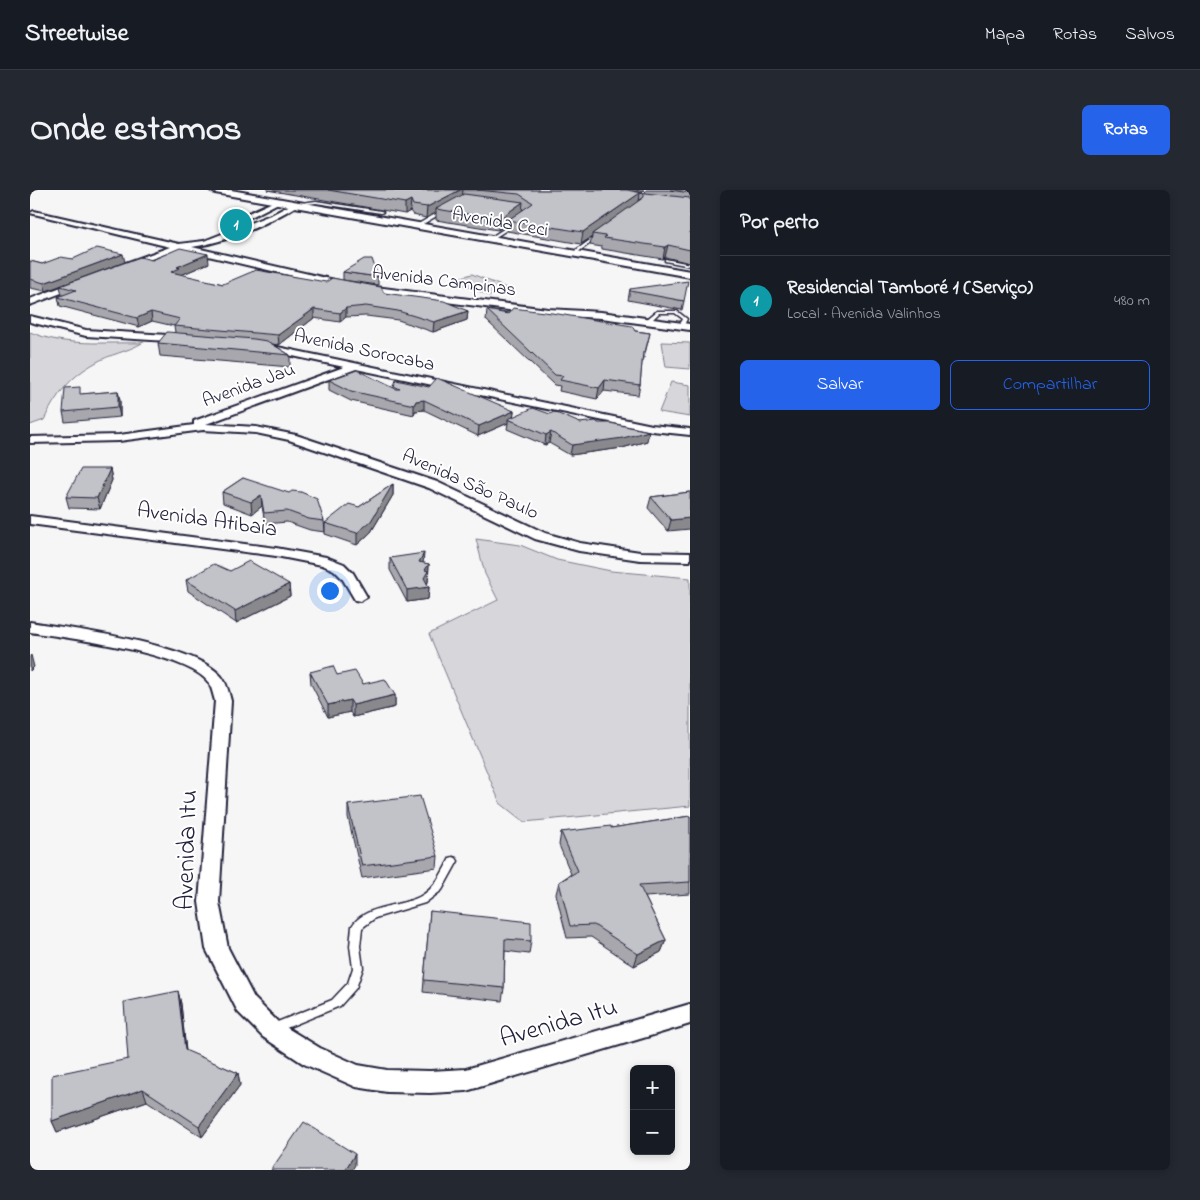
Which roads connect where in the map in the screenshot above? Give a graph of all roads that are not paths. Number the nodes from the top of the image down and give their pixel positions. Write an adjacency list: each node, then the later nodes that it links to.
1 (215, 190): 2 (main road, Avenida Ceci)
2 (279, 201): 3 (main road, Avenida Ceci); 11 (street)
3 (296, 204): 5 (main road, Avenida Ceci); 7 (lane); 9 (street)
4 (450, 207): 13 (lane)
5 (324, 209): 9 (main road); 10 (main road, Avenida Ceci)
6 (386, 209): 7 (lane)
7 (381, 212): 10 (lane)
8 (31, 214): 19 (street, Avenida Campinas)
9 (276, 216): 11 (street)
10 (370, 218): 13 (main road, Avenida Ceci)
11 (258, 221): 15 (street)
12 (518, 221): 18 (lane)
13 (416, 226): 18 (main road, Avenida Ceci)
14 (216, 227): 15 (street)
15 (232, 231): 19 (street)
16 (198, 234): 19 (street)
17 (601, 234): 20 (lane)
18 (490, 239): 20 (main road, Avenida Ceci)
19 (177, 247): 22 (street); 27 (street, Avenida Campinas)
20 (573, 254): 23 (main road, Avenida Ceci)
21 (666, 260): 23 (lane)
22 (116, 270)
23 (689, 270)
24 (90, 279): 25 (street)
25 (30, 302)
26 (30, 319): 28 (street)
27 (685, 326)
28 (198, 340)
29 (254, 346): 30 (street, Avenida Sorocaba)
30 (353, 367): 31 (street, Avenida Jau); 34 (street, Avenida Sorocaba)
31 (226, 412): 32 (street, Avenida Jau); 33 (street)
32 (187, 428): 33 (street, Avenida São Paulo); 35 (street, Avenida São Paulo)
33 (240, 428): 37 (street, Avenida São Paulo)
34 (690, 432)
35 (30, 440)
36 (30, 520): 38 (street, Avenida Atibaia)
37 (690, 557)
38 (360, 597)
39 (30, 626): 42 (street, Avenida Itu)
40 (452, 861): 42 (lane)
41 (690, 1014): 42 (street, Avenida Itu)
42 (271, 1030)

